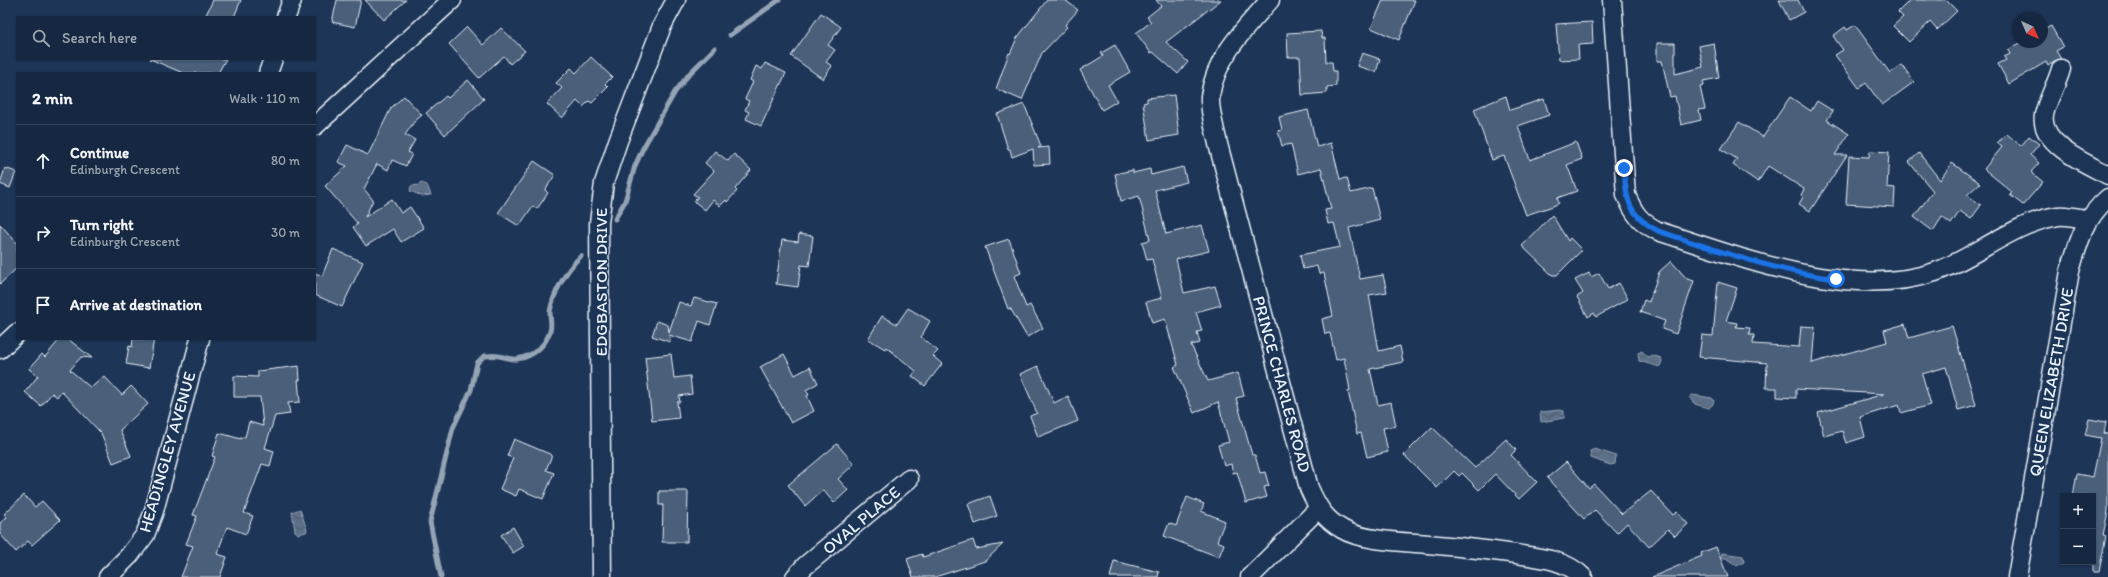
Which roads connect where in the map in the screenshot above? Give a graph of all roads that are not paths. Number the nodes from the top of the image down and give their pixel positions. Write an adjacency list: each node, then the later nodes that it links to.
1 (292, 0): 6 (street)
2 (452, 0): 10 (street)
3 (676, 0): 20 (street, EDGBASTON DRIVE)
4 (1270, 0): 18 (street, PRINCE CHARLES ROAD)
5 (1612, 0): 13 (street)
6 (286, 16)
7 (272, 60): 9 (street)
8 (2061, 69): 11 (street)
9 (268, 72)
10 (316, 125)
11 (2108, 175)
12 (2108, 198): 13 (street, QUEEN ELIZABETH DRIVE)
13 (2088, 220): 24 (street, QUEEN ELIZABETH DRIVE)
14 (16, 334): 16 (street)
15 (200, 340): 19 (street, HEADINGLEY AVENUE)
16 (0, 349)
17 (908, 479): 21 (street, OVAL PLACE)
18 (1318, 509): 22 (street); 23 (street, PRINCE CHARLES ROAD)
19 (108, 577)
20 (602, 577)
21 (795, 577)
22 (1250, 577)
23 (1583, 577)
24 (2018, 577)

